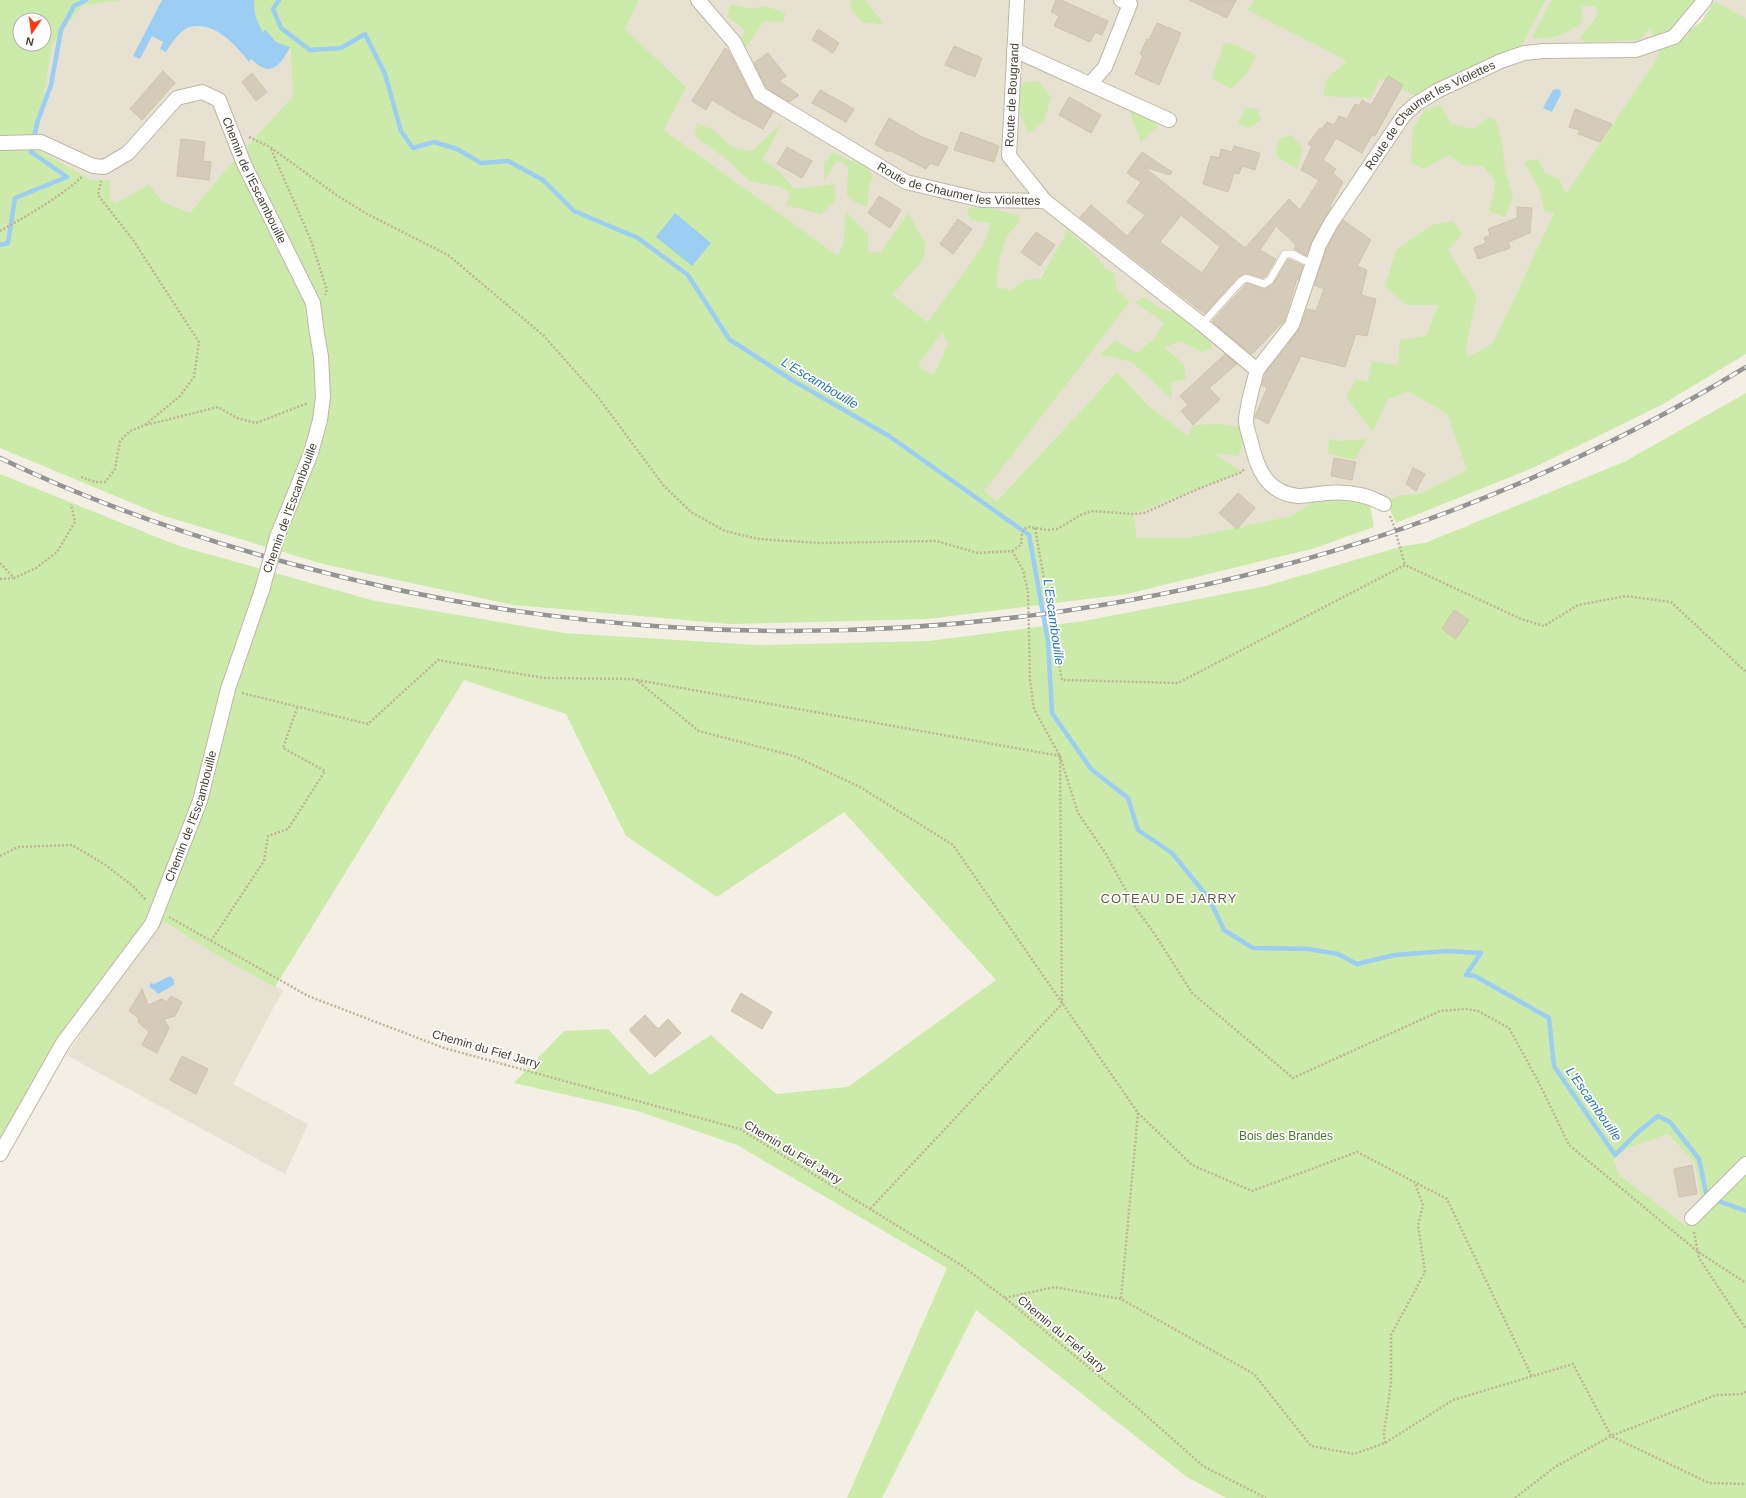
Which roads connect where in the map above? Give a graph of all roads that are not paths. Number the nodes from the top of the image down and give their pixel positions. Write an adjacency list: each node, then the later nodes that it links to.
1 (698, 0): 9 (street, Route de Chaumet les Violettes)
2 (1017, 0): 5 (street, Route de Bougrand)
3 (1121, 0): 6 (street)
4 (1705, 0): 10 (street, Route de Chaumet les Violettes)
5 (1014, 50): 6 (street); 9 (street, Route de Bougrand)
6 (1091, 83): 7 (street)
7 (1169, 120)
8 (0, 143): 14 (street, Chemin de l'Escambouille, bridge)
9 (1045, 201): 11 (street, Route de Chaumet les Violettes)
10 (1312, 264): 11 (lane); 12 (street, Route de Chaumet les Violettes)
11 (1202, 324): 12 (street, Route de Chaumet les Violettes)
12 (1257, 370): 13 (street, Route de Chaumet les Violettes)
13 (1384, 504)
14 (0, 1154)
15 (1746, 1164): 16 (street)
16 (1692, 1218)

